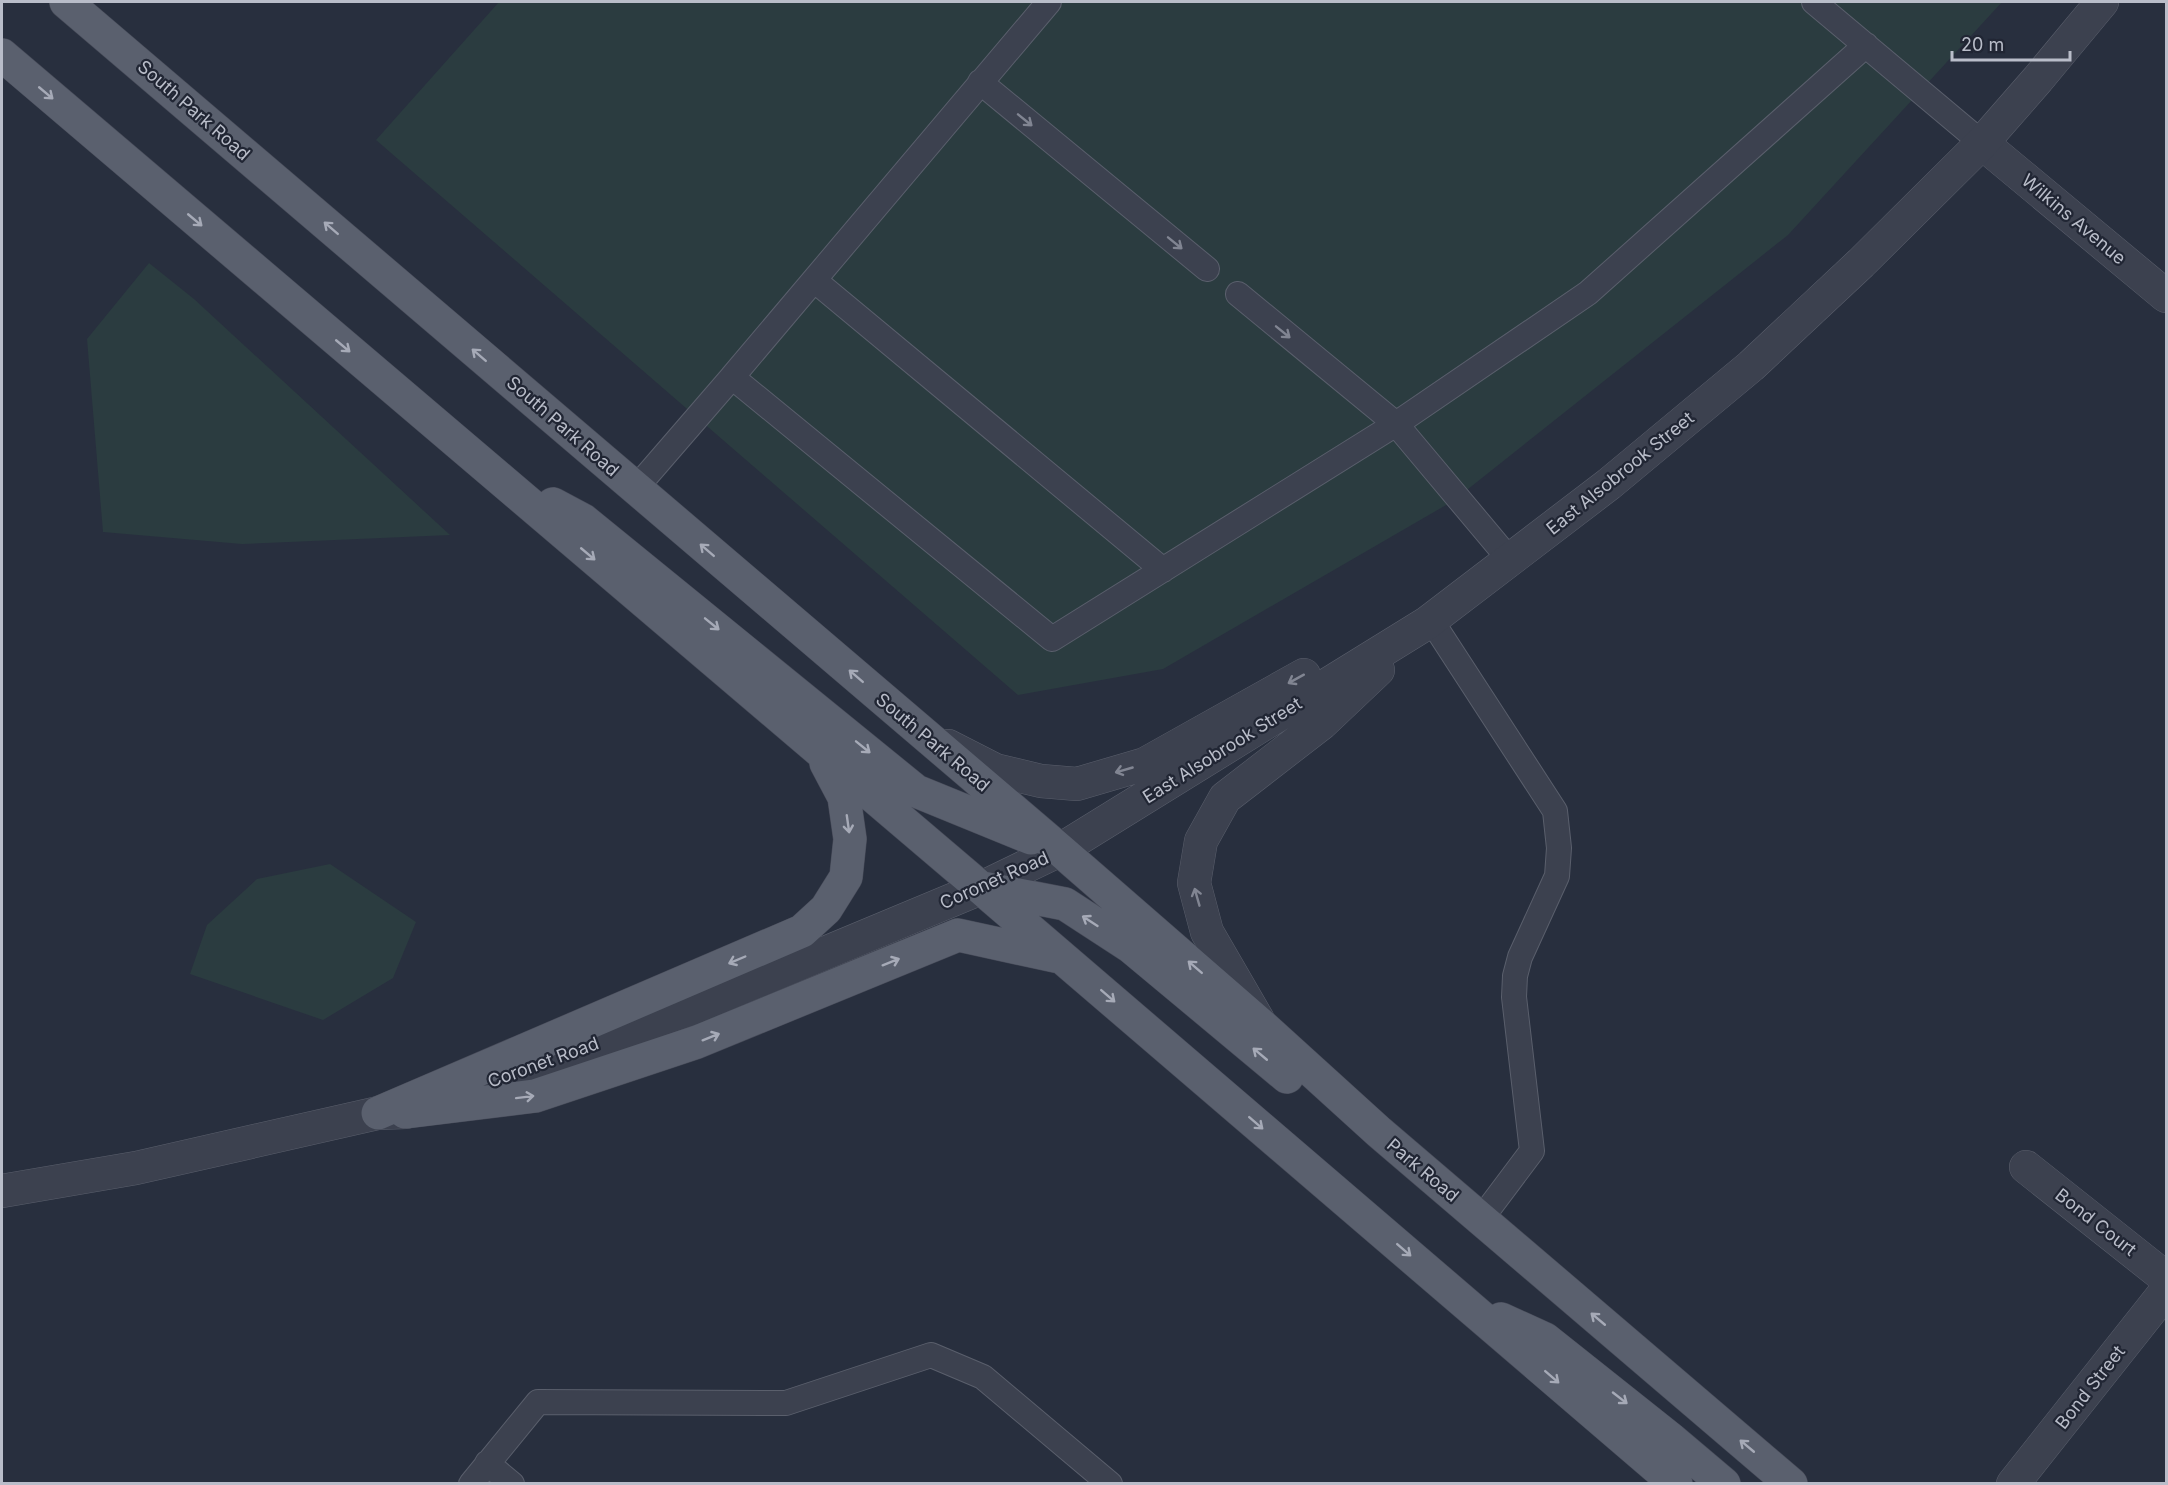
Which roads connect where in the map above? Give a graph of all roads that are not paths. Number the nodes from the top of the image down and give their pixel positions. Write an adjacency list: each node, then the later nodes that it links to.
1 (66, 2): 16 (main road, South Park Road, one-way to 1)
2 (1049, 2): 7 (lane)
3 (1814, 2): 5 (lane)
4 (2102, 2): 8 (street, East Alsobrook Street)
5 (1866, 45): 8 (lane); 14 (lane)
6 (2, 56): 15 (main road, one-way to 15)
7 (980, 82): 9 (lane, one-way to 9); 10 (lane)
8 (1982, 142): 12 (street, Wilkins Avenue); 17 (street, East Alsobrook Street)
9 (1207, 269)
10 (814, 280): 13 (lane); 18 (lane)
11 (1238, 294): 14 (lane, one-way to 14)
12 (2166, 296)
13 (732, 377): 16 (lane); 18 (lane)
14 (1396, 424): 17 (lane); 18 (lane)
15 (492, 472): 21 (main road, one-way to 21); 22 (main road, one-way to 22)
16 (636, 488): 20 (main road, South Park Road, one-way to 16)
17 (1510, 560): 19 (street, East Alsobrook Street)
18 (1163, 570)
19 (1429, 622): 20 (street, one-way to 20); 22 (street, East Alsobrook Street); 25 (street, one-way to 19); 29 (lane)
20 (921, 732): 22 (main road, South Park Road)
21 (819, 751): 23 (main road); 26 (main road, one-way to 26)
22 (1060, 850): 23 (street, Coronet Road); 25 (main road, Park Road, one-way to 22)
23 (981, 888): 24 (main road); 26 (street, Coronet Road); 32 (main road, one-way to 23)
24 (1063, 958): 26 (main road, one-way to 24); 33 (main road, one-way to 33)
25 (1260, 1024): 29 (main road, Park Road)
26 (391, 1113): 28 (street, Coronet Road)
27 (2026, 1167): 30 (street, Bond Court)
28 (2, 1191)
29 (1481, 1219): 32 (main road, Park Road)
30 (2166, 1278)
31 (2166, 1291): 41 (street, Bond Street)
32 (1571, 1296): 40 (main road, Park Road, one-way to 32)
33 (1464, 1302): 38 (main road, one-way to 38); 39 (main road, one-way to 39)
34 (487, 1463): 35 (lane); 36 (lane); 37 (lane)
35 (471, 1484)
36 (512, 1484)
37 (1110, 1484)
38 (1676, 1484)
39 (1724, 1484)
40 (1791, 1484)
41 (2013, 1484)

